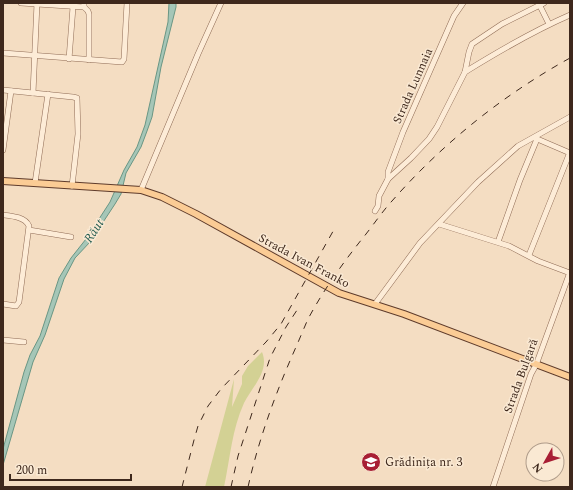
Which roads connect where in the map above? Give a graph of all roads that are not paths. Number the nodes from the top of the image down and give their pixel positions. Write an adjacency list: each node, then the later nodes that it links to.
1 (21, 3): 5 (street)
2 (127, 3): 14 (street)
3 (221, 3): 28 (street)
4 (463, 3): 24 (street, Strada Lunnaia)
5 (37, 4): 8 (street); 12 (street)
6 (540, 4): 10 (street); 15 (street)
7 (84, 5): 8 (street); 14 (street)
8 (73, 7): 13 (street)
9 (570, 14): 10 (street)
10 (549, 24): 15 (street)
11 (3, 53): 12 (street)
12 (34, 56): 13 (street); 18 (street)
13 (69, 59): 14 (street)
14 (88, 60)
15 (464, 72): 24 (street)
16 (3, 90): 17 (street)
17 (11, 91): 18 (street); 22 (street)
18 (33, 93): 19 (street)
19 (48, 94): 26 (street); 27 (street)
20 (570, 117): 21 (street)
21 (535, 138): 23 (street); 31 (street); 34 (street)
22 (3, 150)
23 (570, 153): 35 (street)
24 (388, 179): 29 (street)
25 (3, 181): 26 (main road, Strada Ivan Franko)
26 (35, 183): 27 (main road, Strada Ivan Franko)
27 (72, 186): 28 (main road, Strada Ivan Franko)
28 (141, 190): 38 (main road, Strada Ivan Franko)
29 (375, 211)
30 (3, 215): 32 (street)
31 (439, 224): 34 (street); 38 (street)
32 (29, 230): 33 (street); 37 (street)
33 (71, 237)
34 (498, 242): 35 (street)
35 (529, 255): 36 (street)
36 (570, 272): 41 (street, Strada Bulgară)
37 (3, 304)
38 (375, 304): 41 (main road, Strada Ivan Franko)
39 (3, 340): 40 (street)
40 (24, 342)
41 (536, 365): 42 (main road, Strada Ivan Franko); 43 (street, Strada Bulgară)
42 (570, 378)
43 (493, 487)

